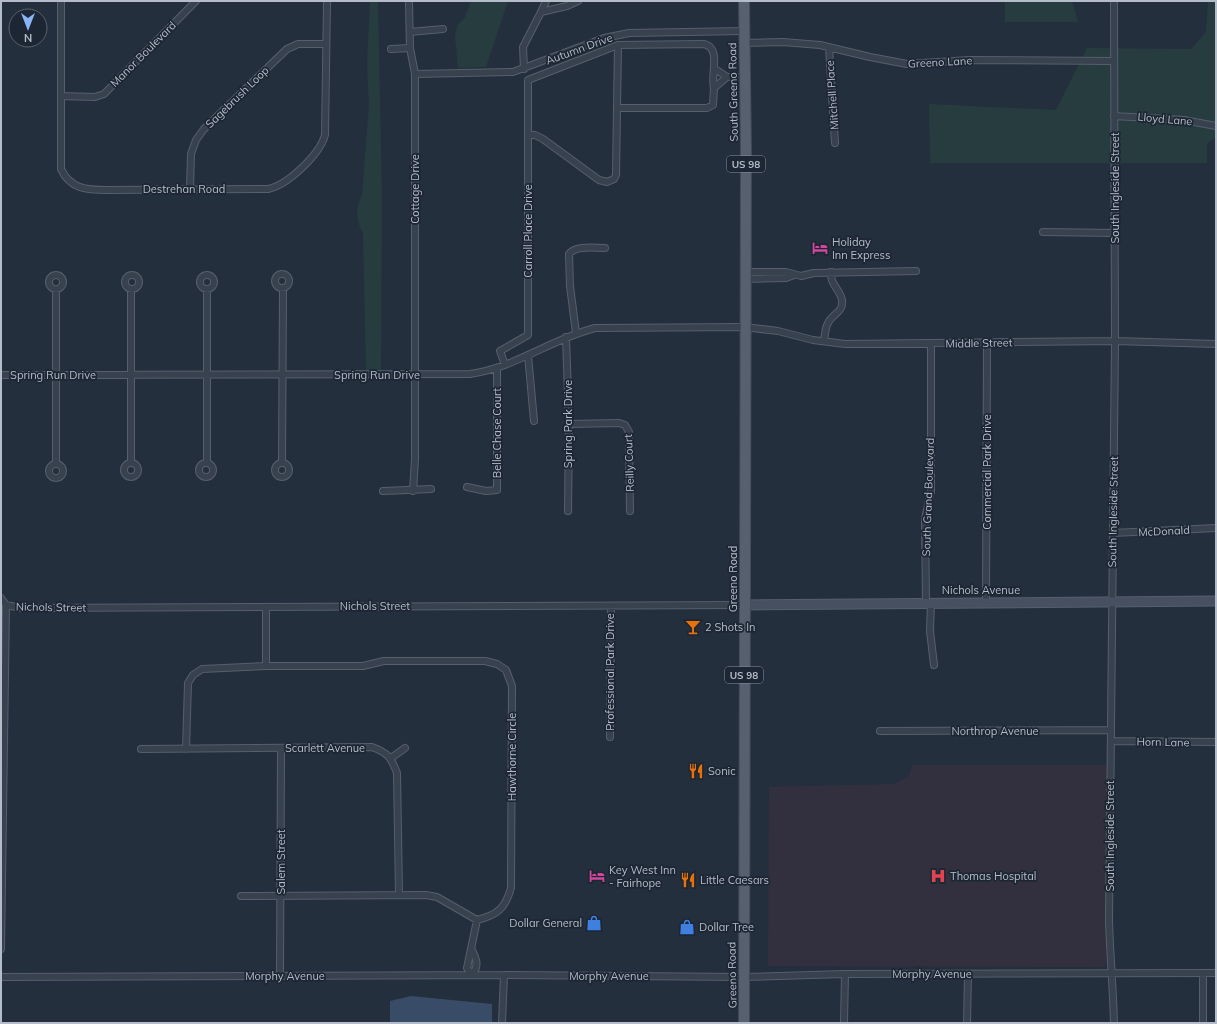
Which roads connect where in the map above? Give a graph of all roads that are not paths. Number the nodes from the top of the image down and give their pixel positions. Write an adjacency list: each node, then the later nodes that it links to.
1 (61, 1): 26 (street, Destrehan Road)
2 (196, 1): 26 (street, Manor Boulevard)
3 (327, 1): 13 (street, Destrehan Road)
4 (546, 1): 9 (street)
5 (578, 1): 9 (street)
6 (744, 1): 12 (main road, South Greeno Road / US 98)
7 (1114, 1): 19 (street, South Ingleside Street)
8 (409, 3): 11 (street, Cottage Drive)
9 (541, 12): 20 (street)
10 (443, 29): 11 (street)
11 (410, 32): 17 (street, Cottage Drive)
12 (744, 32): 14 (main road, South Greeno Road / US 98); 20 (street, Autumn Drive)
13 (326, 44): 32 (street, Sagebrush Loop); 32 (street, Destrehan Road)
14 (744, 44): 16 (street, Greeno Lane); 24 (main road, South Greeno Road / US 98)
15 (618, 45): 21 (street); 27 (street); 30 (street, Carroll Place Drive)
16 (829, 47): 19 (street, Greeno Lane); 31 (street, Mitchell Place)
17 (410, 48): 18 (street); 22 (street, Cottage Drive)
18 (391, 49)
19 (1114, 61): 28 (street, South Ingleside Street)
20 (524, 69): 22 (street, Autumn Drive)
21 (714, 69): 23 (street); 25 (street)
22 (415, 74): 59 (street, Cottage Drive)
23 (727, 77): 24 (street); 25 (street)
24 (745, 77): 38 (main road, South Greeno Road / US 98)
25 (714, 88): 27 (street)
26 (61, 96): 32 (street, Destrehan Road)
27 (618, 108): 30 (street)
28 (1114, 116): 29 (street, Lloyd Lane); 34 (street, South Ingleside Street)
29 (1216, 126)
30 (528, 135): 52 (street, Carroll Place Drive)
31 (835, 144)
32 (190, 188)
33 (1043, 232): 34 (street)
34 (1115, 233): 47 (street, South Ingleside Street)
35 (605, 248): 44 (street)
36 (916, 271): 37 (street)
37 (831, 272): 38 (street); 46 (street)
38 (745, 275): 43 (main road, South Greeno Road / US 98)
39 (283, 289): 58 (street)
40 (56, 290): 56 (street)
41 (132, 290): 54 (street)
42 (207, 290): 57 (street)
43 (744, 327): 44 (street, Spring Run Drive); 46 (street, Middle Street); 80 (main road, Greeno Road / US 98)
44 (576, 333): 45 (street, Spring Run Drive)
45 (566, 337): 51 (street, Spring Run Drive); 61 (street, Spring Park Drive)
46 (824, 341): 49 (street, Middle Street)
47 (1115, 341): 48 (street, Middle Street); 50 (street, Middle Street); 73 (street, South Ingleside Street)
48 (987, 343): 49 (street, Middle Street); 77 (street, Commercial Park Drive)
49 (932, 344): 76 (street, South Grand Boulevard)
50 (1216, 344)
51 (528, 355): 52 (street, Spring Run Drive); 60 (street)
52 (505, 366): 53 (street, Spring Run Drive)
53 (497, 369): 59 (street, Spring Run Drive); 66 (street, Belle Chase Court)
54 (132, 374): 56 (street, Spring Run Drive); 57 (street, Spring Run Drive); 64 (street)
55 (1, 375): 56 (street, Spring Run Drive)
56 (56, 375): 63 (street)
57 (207, 375): 58 (street, Spring Run Drive); 62 (street)
58 (281, 375): 59 (street, Spring Run Drive); 65 (street)
59 (415, 375): 69 (street, Cottage Drive)
60 (534, 421)
61 (569, 424): 70 (street, Spring Park Drive); 71 (street, Reilly Court)
62 (206, 462)
63 (56, 463)
64 (131, 463)
65 (282, 463)
66 (467, 487)
67 (431, 488): 69 (street)
68 (383, 491): 69 (street)
69 (413, 491)
70 (568, 511)
71 (630, 511)
72 (1216, 528): 73 (street, McDonald)
73 (1113, 533): 78 (street, South Ingleside Street)
74 (1, 598): 79 (street)
75 (1216, 600): 78 (street, Nichols Avenue)
76 (928, 602): 77 (street, Nichols Avenue); 80 (street, Nichols Avenue); 83 (street, South Grand Boulevard)
77 (986, 602): 78 (street, Nichols Avenue)
78 (1112, 602): 85 (street, South Ingleside Street)
79 (6, 605): 82 (street, Nichols Street); 99 (street)
80 (745, 605): 81 (street, Nichols Street); 109 (main road, Greeno Road / US 98)
81 (611, 606): 82 (street, Nichols Street); 87 (street, Professional Park Drive)
82 (266, 607): 84 (street)
83 (934, 665)
84 (266, 666): 93 (street, Hawthorne Circle); 98 (street, Hawthorne Circle)
85 (1111, 730): 86 (street, Northrop Avenue); 88 (street, South Ingleside Street)
86 (880, 731)
87 (610, 736)
88 (1111, 741): 89 (street, Horn Lane); 100 (street, South Ingleside Street)
89 (1216, 742)
90 (281, 748): 93 (street, Scarlett Avenue); 94 (street, Scarlett Avenue); 97 (street, Salem Street)
91 (405, 748): 94 (street)
92 (141, 749): 93 (street, Scarlett Avenue)
93 (186, 749)
94 (391, 758): 95 (street)
95 (399, 895): 97 (street); 98 (street)
96 (241, 896): 97 (street)
97 (280, 896): 107 (street, Salem Street)
98 (477, 920): 105 (street)
99 (1, 949)
100 (1112, 973): 101 (street, Morphy Avenue); 104 (street, Morphy Avenue); 114 (street, South Ingleside Street)
101 (1203, 973): 102 (street, Morphy Avenue); 115 (street)
102 (1216, 973)
103 (846, 974): 104 (street, Morphy Avenue); 109 (street, Morphy Avenue); 112 (street)
104 (968, 974): 113 (street)
105 (472, 975): 106 (street, Morphy Avenue); 107 (street, Morphy Avenue)
106 (504, 975): 109 (street, Morphy Avenue); 110 (street)
107 (280, 976): 108 (street, Morphy Avenue)
108 (1, 977)
109 (744, 977): 111 (main road, Greeno Road / US 98)
110 (502, 1023)
111 (744, 1023)
112 (844, 1023)
113 (967, 1023)
114 (1114, 1023)
115 (1203, 1023)

